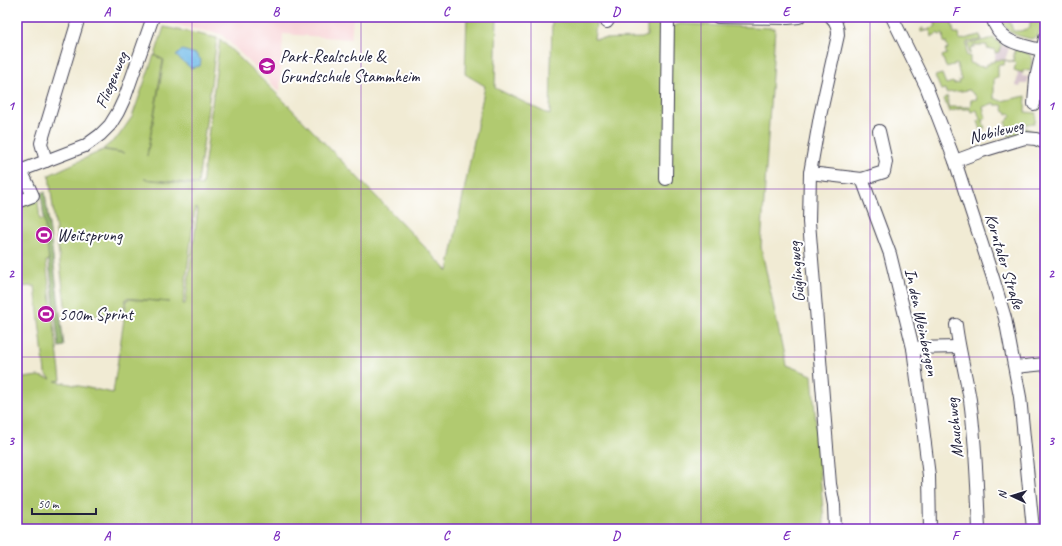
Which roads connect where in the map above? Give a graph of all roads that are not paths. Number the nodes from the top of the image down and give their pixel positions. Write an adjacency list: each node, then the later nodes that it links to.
1 (79, 17): 15 (street)
2 (153, 17): 15 (street, Fliegenweg)
3 (668, 17): 19 (street)
4 (718, 17): 5 (street)
5 (738, 17): 6 (street)
6 (799, 17)
7 (831, 17): 18 (street, Güglingweg)
8 (892, 17): 16 (street, Korntaler Straße)
9 (992, 17): 11 (street)
10 (1045, 38): 11 (street)
11 (1042, 50): 12 (street)
12 (1034, 104)
13 (879, 131): 20 (street)
14 (1045, 143): 16 (street, Nobileweg)
15 (46, 161): 17 (street, Fliegenweg)
16 (955, 161): 26 (street, Korntaler Straße)
17 (19, 171): 21 (street)
18 (810, 173): 20 (street); 27 (street, Güglingweg)
19 (666, 179)
20 (862, 179): 24 (street, In den Weinbergen)
21 (17, 202)
22 (956, 325): 23 (street, Mauchweg)
23 (959, 346): 24 (street); 29 (street, Mauchweg)
24 (913, 348): 28 (street, In den Weinbergen)
25 (1045, 364): 26 (street)
26 (1015, 367): 30 (street, Korntaler Straße)
27 (835, 529)
28 (930, 529)
29 (979, 529)
30 (1033, 529)

